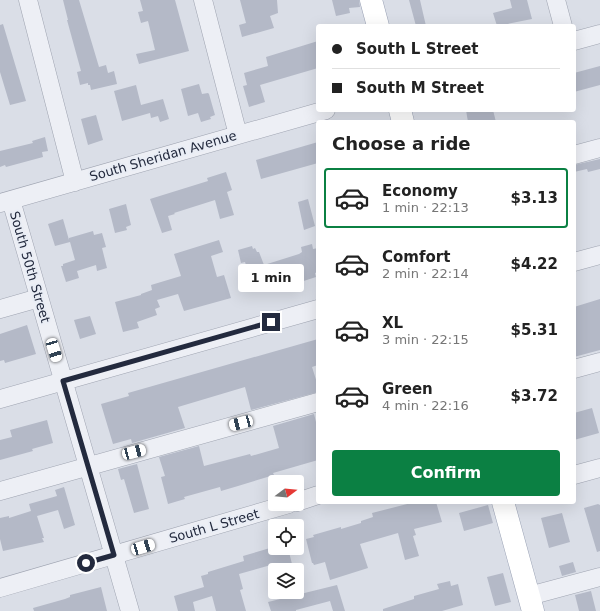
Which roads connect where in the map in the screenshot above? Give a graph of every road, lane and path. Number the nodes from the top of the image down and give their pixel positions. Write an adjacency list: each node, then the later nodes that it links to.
1 (28, 0): 13 (street)
2 (203, 0): 10 (street)
3 (371, 0): 5 (main road)
4 (556, 0): 6 (street)
5 (377, 24)
6 (562, 24)
7 (600, 34): 8 (street)
8 (576, 40)
9 (319, 112): 10 (street, South Sheridan Avenue)
10 (238, 134): 13 (street, South Sheridan Avenue)
11 (600, 148): 12 (street)
12 (576, 154)
13 (75, 182): 14 (street, South Sheridan Avenue)
14 (5, 202): 17 (street, South 50th Street)
15 (600, 255): 16 (street)
16 (576, 261)
17 (39, 298): 18 (street); 22 (street, South 50th Street)
18 (0, 309)
19 (316, 310): 22 (street)
20 (600, 362): 21 (street)
21 (576, 368)
22 (63, 381): 23 (street); 25 (street, South 50th Street)
23 (0, 399)
24 (316, 403): 25 (street)
25 (88, 465): 28 (street); 33 (street, South 50th Street)
26 (600, 468): 27 (street)
27 (576, 475)
28 (0, 491)
29 (316, 496): 30 (street)
30 (304, 500)
31 (504, 504): 36 (main road)
32 (268, 510): 33 (street, South L Street)
33 (114, 555): 35 (street, South L Street); 37 (street, South 50th Street)
34 (600, 577): 36 (street)
35 (0, 588)
36 (531, 603)
37 (130, 611)

